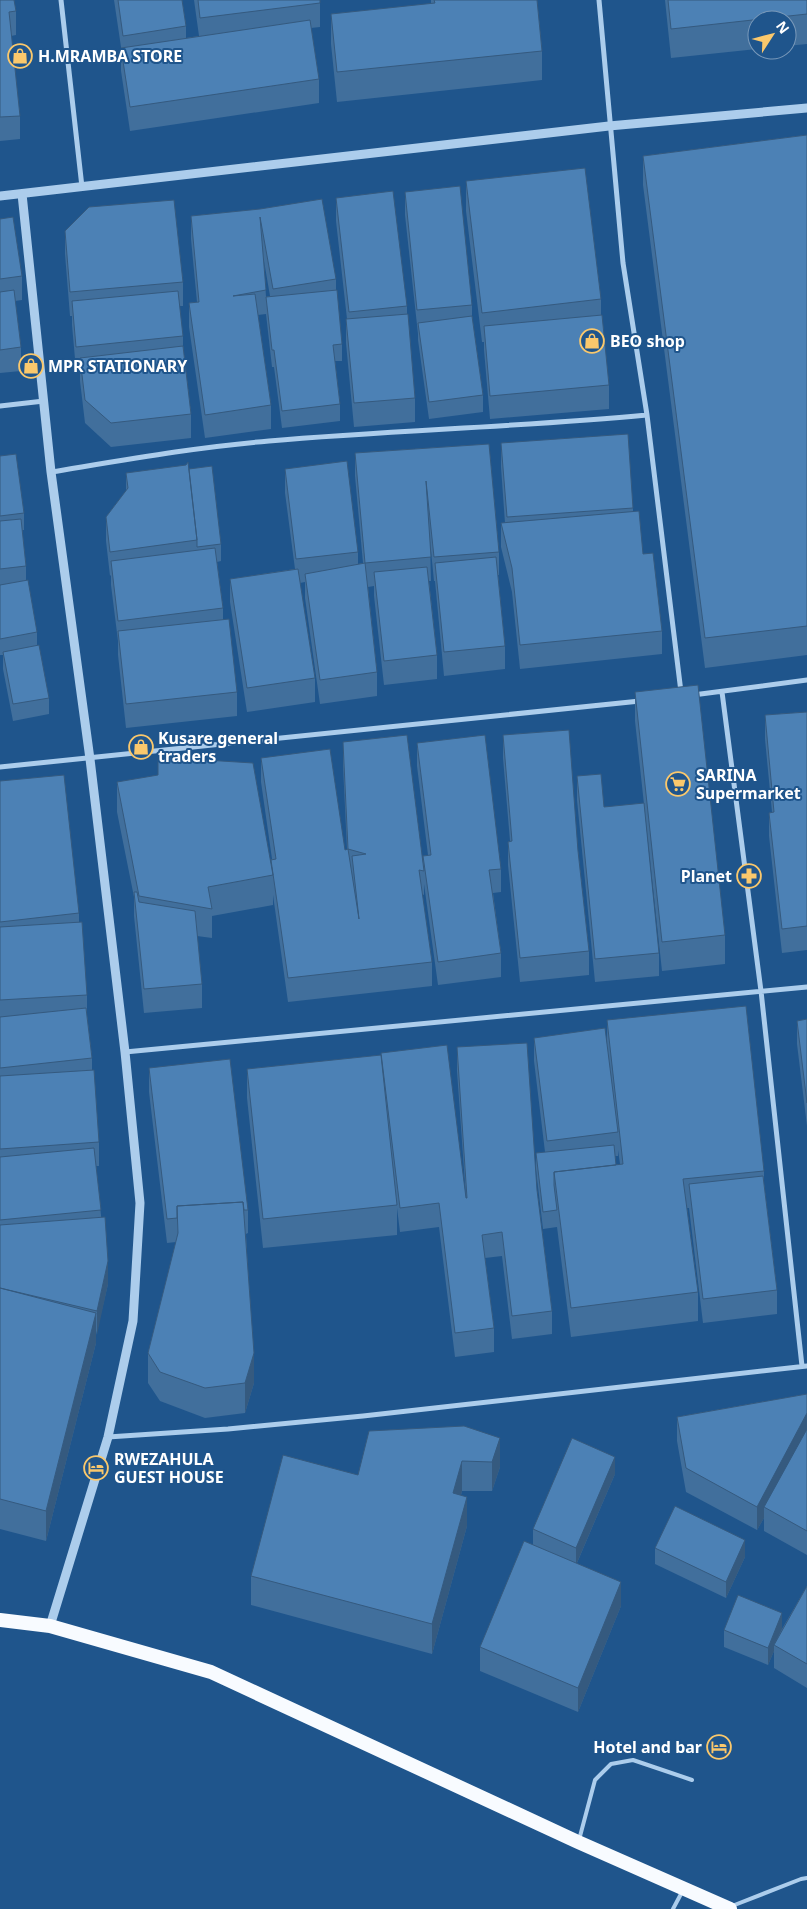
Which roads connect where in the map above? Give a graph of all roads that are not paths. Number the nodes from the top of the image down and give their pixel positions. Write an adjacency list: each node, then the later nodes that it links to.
1 (61, 0): 5 (street)
2 (599, 0): 4 (street)
3 (807, 108): 4 (street)
4 (609, 126): 5 (street); 10 (street)
5 (82, 187): 6 (street)
6 (22, 194): 7 (street); 8 (street)
7 (0, 196)
8 (45, 401): 9 (street); 11 (street)
9 (0, 406)
10 (647, 415): 11 (street); 13 (street)
11 (52, 472): 15 (street)
12 (807, 680): 13 (street)
13 (722, 692): 18 (street)
14 (642, 701): 15 (street)
15 (90, 759): 16 (street); 19 (street)
16 (0, 767)
17 (807, 987): 18 (street)
18 (761, 991): 19 (street); 20 (street)
19 (125, 1052): 21 (street)
20 (805, 1366): 21 (street)
21 (108, 1437): 23 (street)
22 (0, 1620): 23 (highway)
23 (50, 1626): 25 (highway)
24 (692, 1780): 25 (lane)
25 (578, 1842): 27 (highway)
26 (807, 1878): 28 (lane)
27 (684, 1887): 28 (highway); 29 (lane)
28 (729, 1908)
29 (673, 1909)

